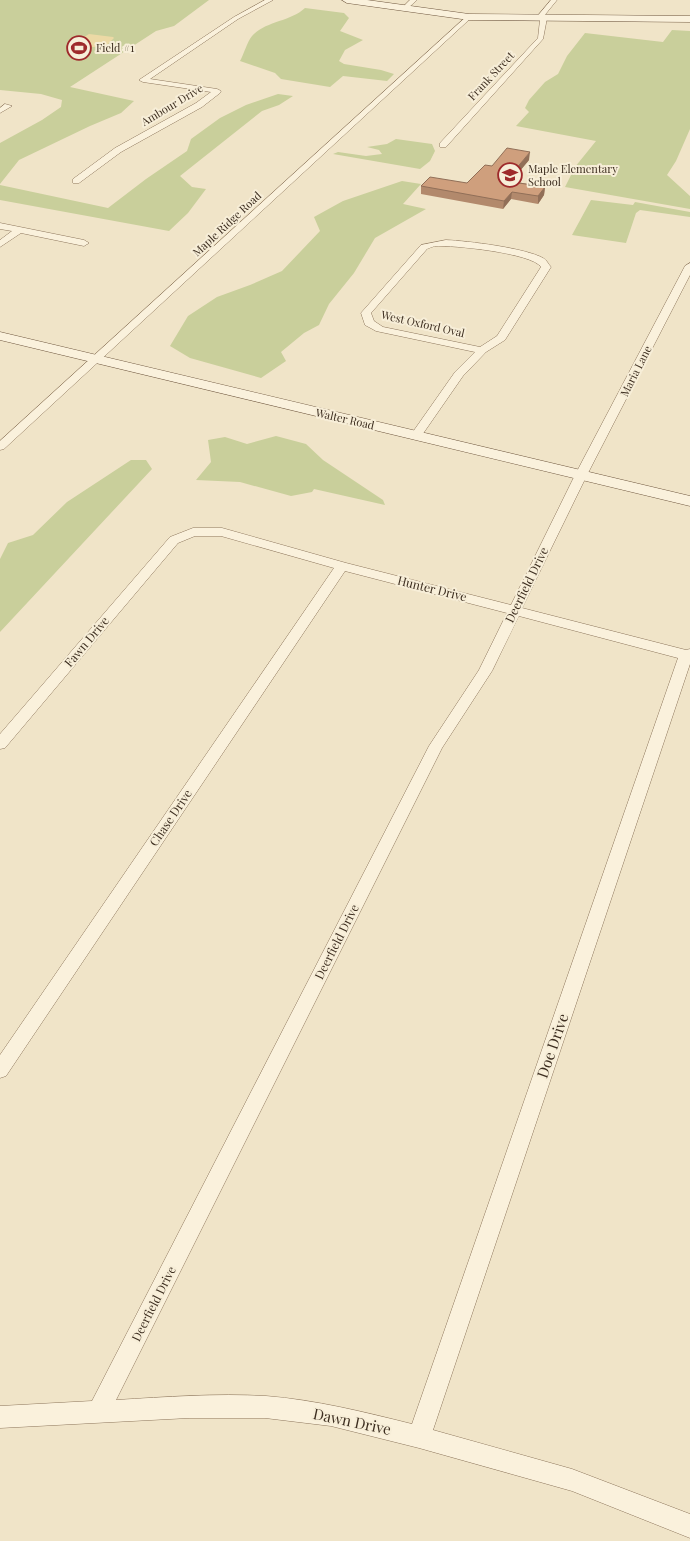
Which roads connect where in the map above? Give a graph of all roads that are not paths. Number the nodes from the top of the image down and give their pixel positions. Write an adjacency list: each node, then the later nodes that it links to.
1 (270, 0): 12 (street, Ambour Drive)
2 (347, 0): 5 (street)
3 (414, 0): 5 (street)
4 (554, 0): 7 (street)
5 (405, 8): 6 (street)
6 (468, 17): 7 (street); 20 (street, Maple Ridge Road)
7 (541, 18): 8 (street); 11 (street, Frank Street)
8 (690, 19)
9 (8, 106): 10 (street)
10 (0, 111)
11 (443, 145)
12 (76, 181)
13 (0, 226): 14 (street)
14 (19, 230): 15 (street); 16 (street)
15 (84, 243)
16 (0, 244)
17 (690, 266): 23 (street, Maria Lane)
18 (0, 336): 20 (street, Walter Road)
19 (482, 350): 19 (street, West Oxford Oval); 21 (street)
20 (96, 359): 21 (street, Walter Road); 22 (street, Maple Ridge Road)
21 (416, 436): 23 (street, Walter Road)
22 (0, 447)
23 (581, 475): 24 (street, Walter Road); 27 (street, Deerfield Drive)
24 (690, 501)
25 (174, 540): 26 (street, Hunter Drive); 29 (street, Fawn Drive)
26 (342, 566): 27 (street, Hunter Drive); 30 (street, Chase Drive)
27 (514, 611): 28 (street, Hunter Drive); 31 (street, Deerfield Drive)
28 (688, 655): 33 (street, Doe Drive)
29 (0, 744)
30 (0, 1070)
31 (98, 1413): 32 (street, Dawn Drive); 33 (street, Dawn Drive)
32 (0, 1417)
33 (420, 1437): 34 (street, Dawn Drive)
34 (690, 1526)

